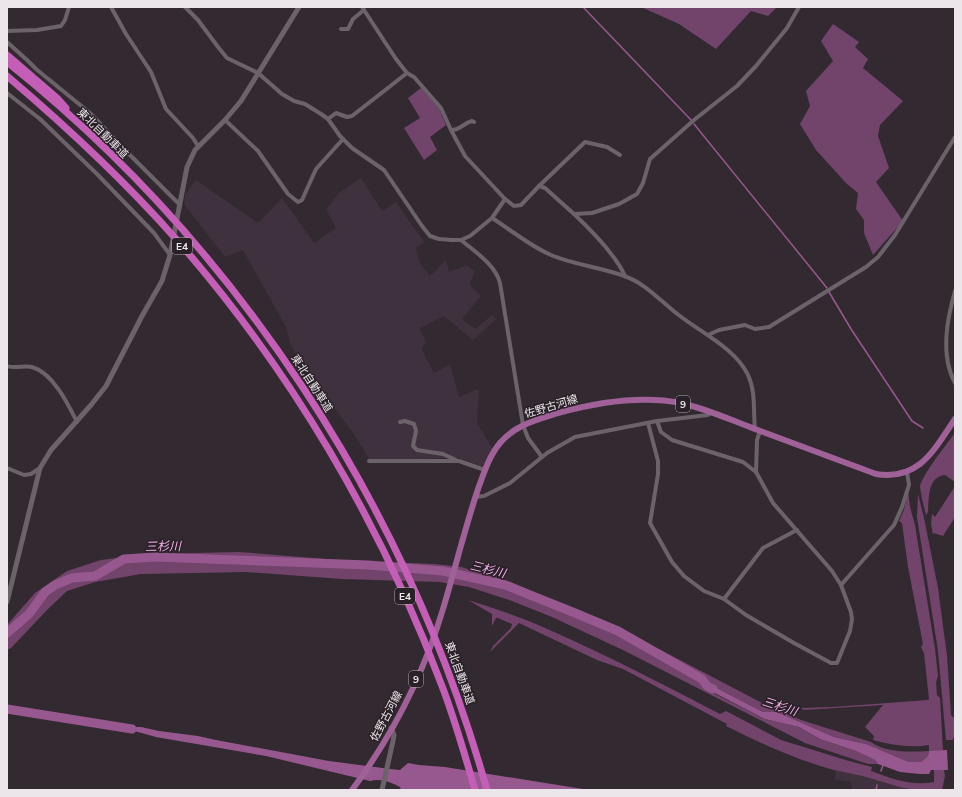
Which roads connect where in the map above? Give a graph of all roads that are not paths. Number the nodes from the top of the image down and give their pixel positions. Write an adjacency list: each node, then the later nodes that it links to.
1 (69, 7): 8 (street)
2 (111, 7): 23 (street)
3 (185, 7): 12 (street)
4 (299, 7): 12 (street)
5 (799, 7): 28 (street)
6 (363, 9): 7 (street); 13 (street)
7 (341, 29)
8 (7, 31)
9 (7, 42): 27 (street)
10 (7, 55): 16 (highway)
11 (7, 62): 16 (highway, 東北自動車道 / E4)
12 (258, 73): 17 (street); 18 (street)
13 (407, 73): 18 (street); 20 (street)
14 (7, 76): 61 (highway, 東北自動車道 / E4)
15 (7, 93): 31 (street)
16 (74, 120): 62 (highway, 東北自動車道 / E4)
17 (226, 120): 22 (street); 23 (street)
18 (328, 120): 22 (street)
19 (474, 122): 20 (street)
20 (451, 130): 26 (street)
21 (955, 137): 34 (street)
22 (343, 139): 30 (street)
23 (198, 146): 27 (street)
24 (620, 155): 25 (street)
25 (539, 186): 26 (street); 28 (street)
26 (505, 199): 29 (street)
27 (178, 206): 31 (street)
28 (574, 214): 32 (street)
29 (492, 218): 30 (street); 32 (street)
30 (461, 240): 43 (street)
31 (171, 252): 40 (street)
32 (625, 276): 34 (street)
33 (955, 291): 36 (street)
34 (708, 335): 44 (street)
35 (7, 366): 40 (street)
36 (955, 383)
37 (712, 412): 39 (street); 43 (main road, 佐野古河線 / 9); 44 (main road, 佐野古河線 / 9)
38 (955, 419): 52 (main road, 佐野古河線 / 9)
39 (657, 421): 42 (street); 51 (street)
40 (77, 422): 49 (street)
41 (400, 422): 47 (street)
42 (648, 423): 45 (street); 56 (street)
43 (523, 425): 45 (street); 50 (main road, 佐野古河線 / 9)
44 (757, 430): 51 (street); 52 (main road, 佐野古河線 / 9)
45 (542, 457): 53 (street)
46 (369, 461): 47 (street)
47 (459, 461): 50 (street)
48 (7, 468): 49 (street)
49 (40, 468): 57 (street)
50 (485, 470): 53 (main road, 佐野古河線 / 9)
51 (756, 472): 54 (street)
52 (907, 472): 55 (street)
53 (476, 497): 58 (main road, 佐野古河線 / 9)
54 (797, 530): 55 (street); 56 (street)
55 (841, 585): 56 (street)
56 (724, 599)
57 (7, 602)
58 (392, 728): 59 (main road, 佐野古河線 / 9); 60 (street)
59 (352, 790)
60 (382, 790)
61 (475, 790)
62 (486, 790)

